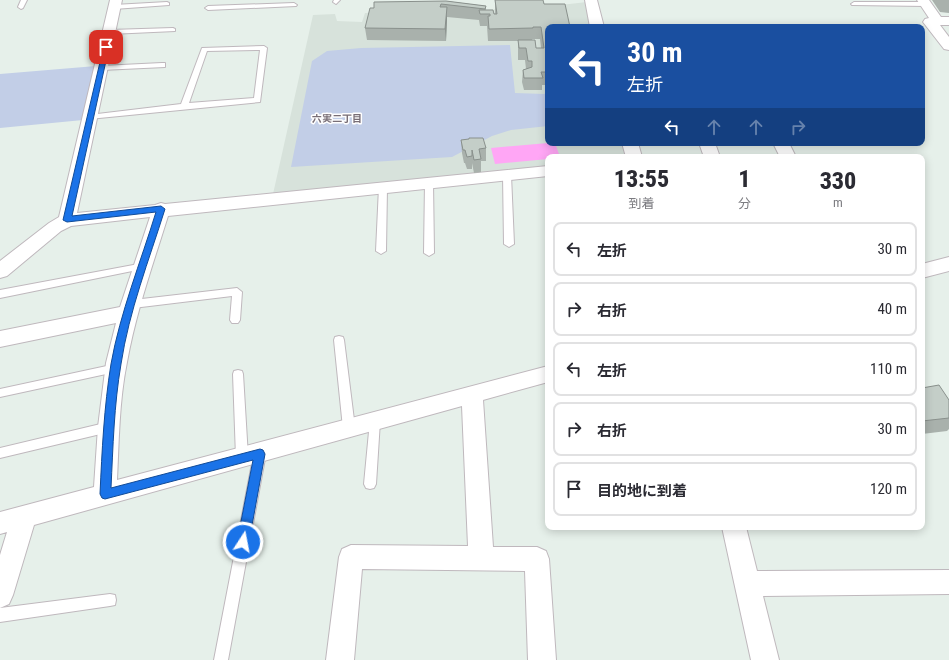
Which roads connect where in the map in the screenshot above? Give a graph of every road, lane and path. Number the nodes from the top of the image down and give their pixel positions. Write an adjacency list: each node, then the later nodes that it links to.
1 (590, 0): 10 (street)
2 (925, 2): 6 (lane); 9 (street)
3 (115, 3): 5 (lane); 12 (street)
4 (259, 3): 7 (lane); 8 (lane)
5 (167, 4)
6 (854, 4)
7 (294, 5)
8 (208, 8)
9 (943, 21): 13 (street)
10 (596, 24)
11 (173, 30): 12 (lane)
12 (110, 32): 15 (street)
13 (949, 46)
14 (162, 65): 15 (lane)
15 (101, 68): 17 (street)
16 (184, 106): 16 (lane); 17 (lane)
17 (89, 117): 23 (street)
18 (545, 171): 19 (street)
19 (507, 175): 20 (street); 24 (lane)
20 (429, 182): 21 (street); 26 (lane)
21 (382, 187): 22 (street); 25 (lane)
22 (161, 209): 23 (street); 28 (street)
23 (67, 220): 30 (street)
24 (509, 244)
25 (381, 251)
26 (429, 253)
27 (949, 264): 29 (street)
28 (144, 266): 31 (lane); 32 (street)
29 (925, 270)
30 (0, 271)
31 (0, 294)
32 (130, 308): 33 (lane); 34 (street); 36 (street)
33 (235, 320)
34 (0, 339)
35 (339, 340): 43 (lane)
36 (116, 368): 39 (lane); 42 (street)
37 (238, 374): 45 (lane)
38 (545, 375): 40 (street)
39 (0, 393)
40 (472, 395): 41 (street); 51 (street)
41 (375, 421): 43 (street); 46 (lane)
42 (109, 427): 44 (lane); 47 (street)
43 (349, 428): 45 (street)
44 (0, 453)
45 (251, 455): 47 (street); 57 (lane)
46 (370, 484)
47 (105, 494): 48 (street)
48 (24, 517): 49 (street); 54 (street)
49 (0, 523)
50 (735, 530): 53 (street)
51 (481, 558): 58 (street); 59 (street)
52 (949, 582): 53 (street)
53 (747, 584): 60 (street)
54 (0, 595)
55 (110, 600): 56 (lane)
56 (0, 615)
57 (221, 660)
58 (340, 660)
59 (542, 660)
60 (765, 660)

